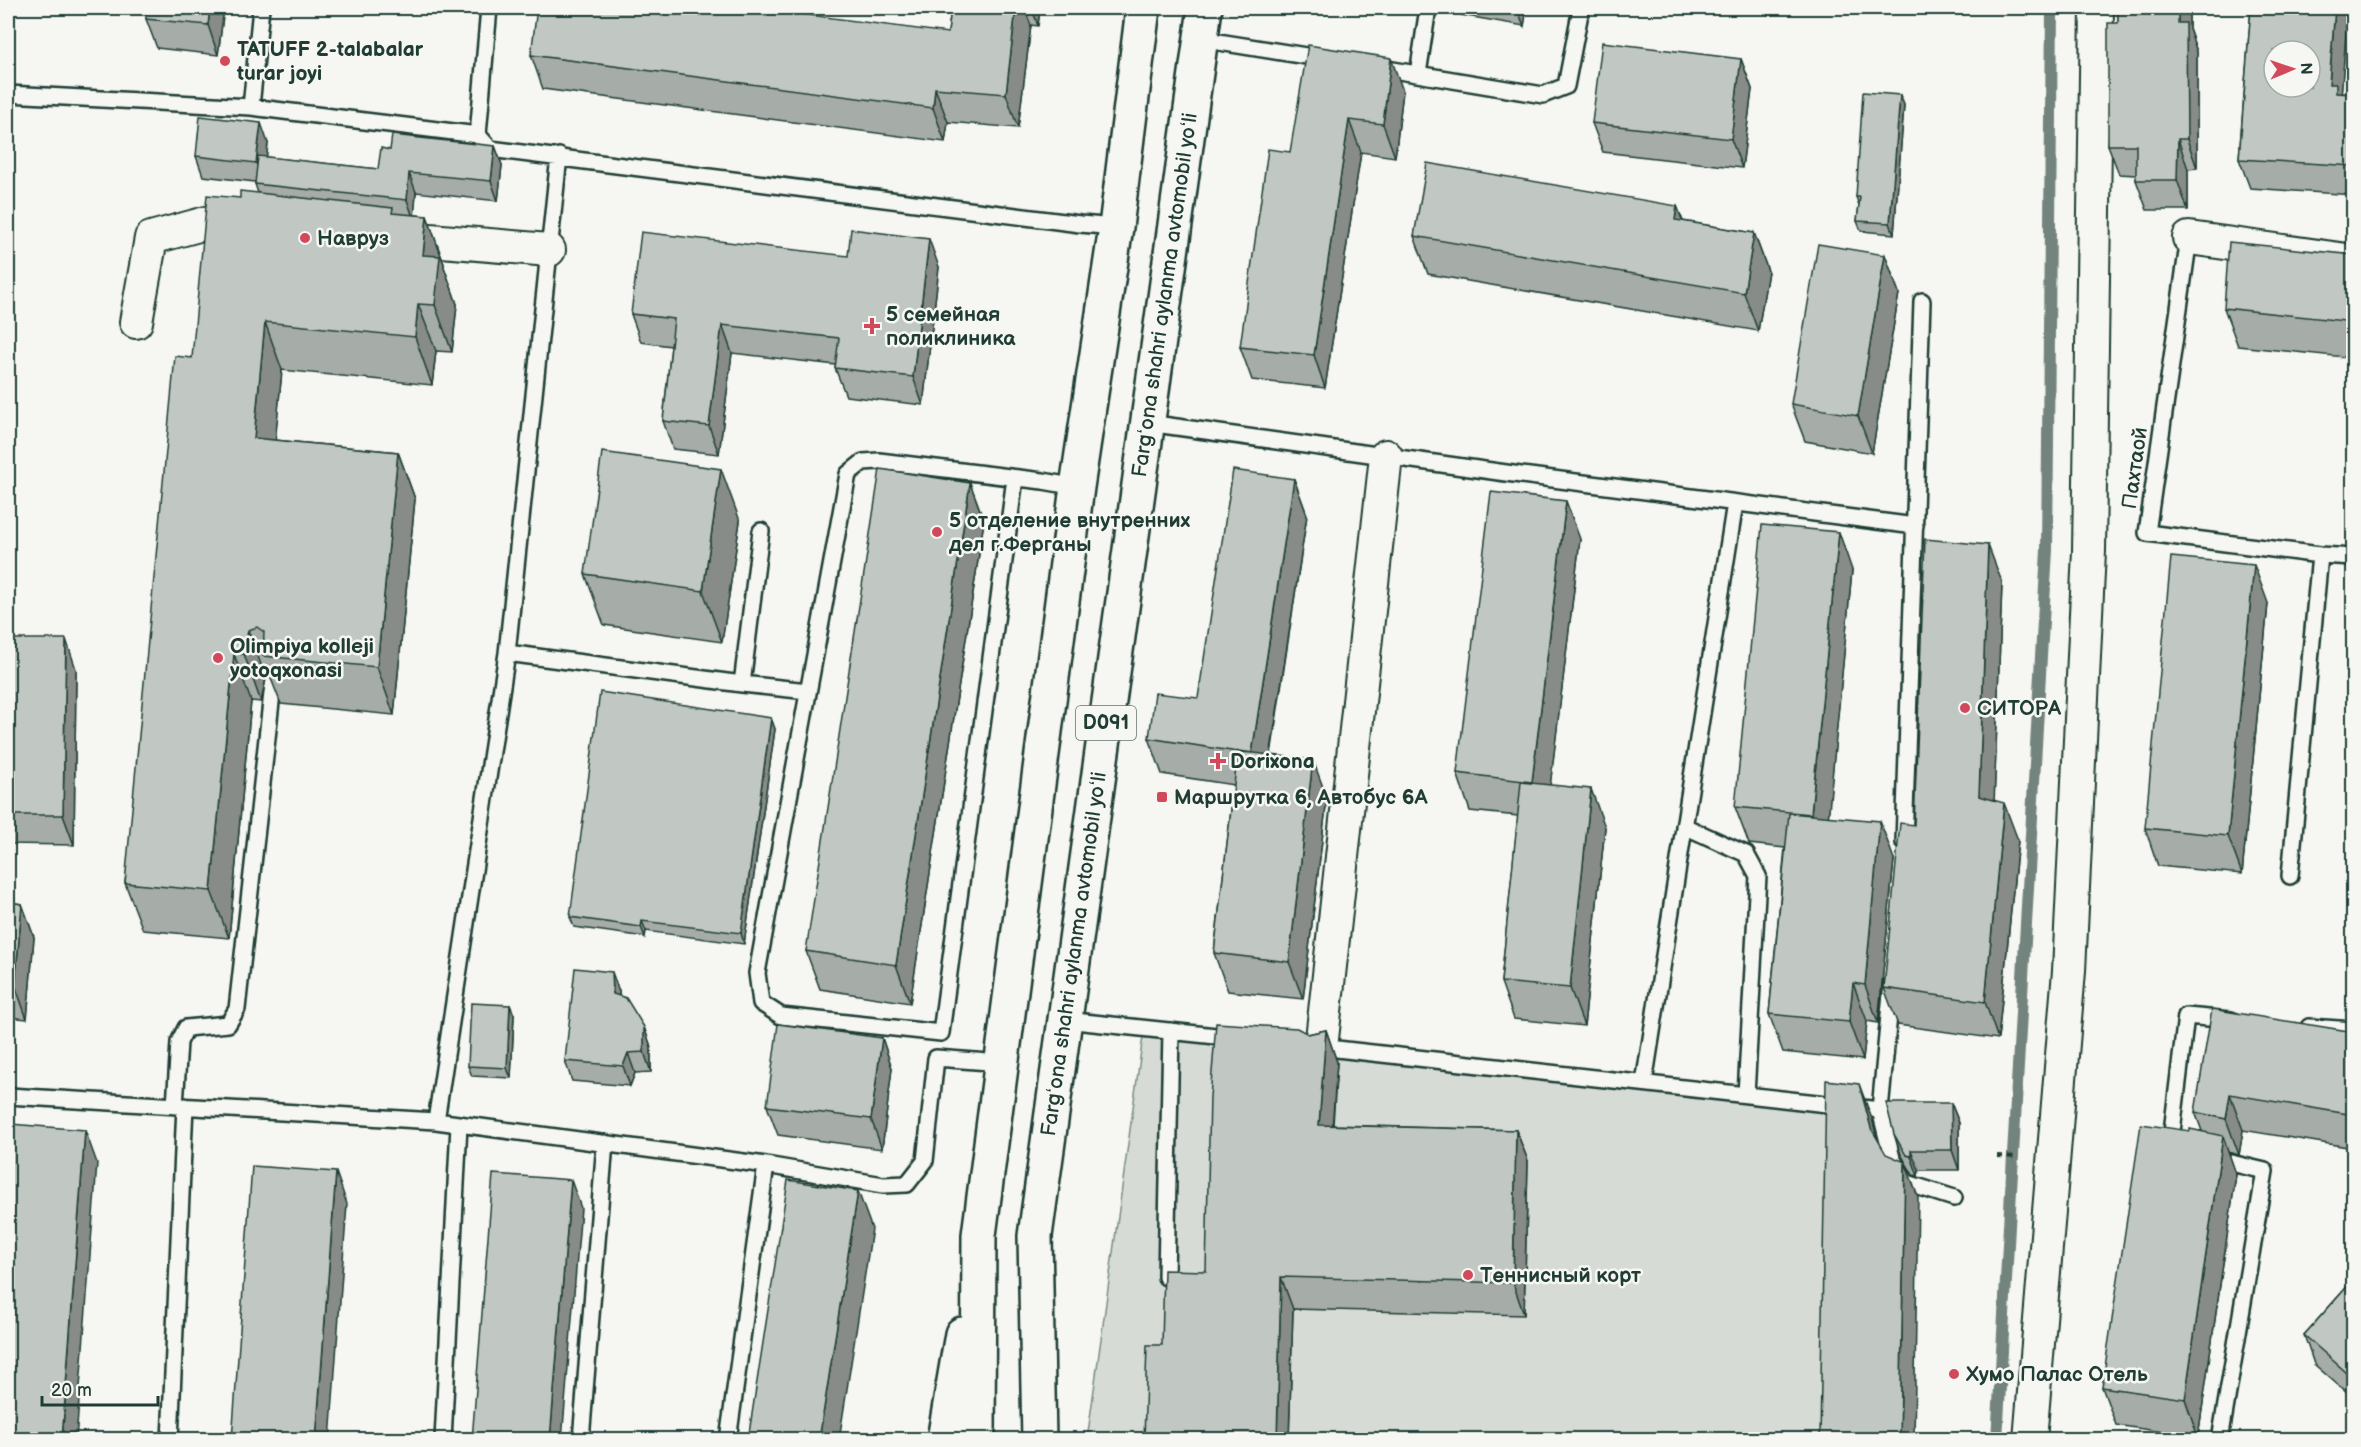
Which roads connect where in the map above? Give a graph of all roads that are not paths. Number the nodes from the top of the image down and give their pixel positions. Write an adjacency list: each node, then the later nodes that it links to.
1 (261, 8): 13 (lane)
2 (489, 8): 14 (lane)
3 (1143, 8): 17 (highway, D091)
4 (1205, 8): 8 (highway, Fargʻona shahri aylanma avtomobil yoʻli / D091)
5 (1428, 8): 11 (lane)
6 (1581, 8): 11 (lane)
7 (2097, 8): 72 (street)
8 (1200, 39): 9 (lane); 24 (highway, Fargʻona shahri aylanma avtomobil yoʻli / D091)
9 (1339, 62)
10 (1362, 65): 11 (lane)
11 (1418, 74)
12 (8, 94): 13 (lane)
13 (251, 107): 14 (lane)
14 (478, 135): 15 (lane)
15 (559, 156): 17 (lane); 20 (lane)
16 (276, 223): 23 (street)
17 (1116, 227): 27 (highway, D091)
18 (370, 235): 20 (street)
19 (2189, 238): 21 (street); 31 (lane, Пахтаой)
20 (549, 250): 33 (lane)
21 (2354, 261)
22 (1922, 301): 29 (lane)
23 (136, 322)
24 (1148, 423): 25 (lane); 41 (highway, Fargʻona shahri aylanma avtomobil yoʻli / D091)
25 (1386, 456): 28 (lane); 48 (street)
26 (1015, 478): 27 (lane); 36 (lane); 46 (lane)
27 (1077, 487): 50 (highway, D091)
28 (1735, 503): 29 (lane); 37 (lane)
29 (1915, 526): 38 (lane)
30 (761, 531): 35 (lane)
31 (2320, 555): 32 (lane, Пахтаой); 39 (lane)
32 (2354, 557)
33 (507, 653): 35 (lane); 56 (lane)
34 (273, 684): 54 (lane)
35 (742, 684): 36 (lane)
36 (808, 691): 46 (lane)
37 (1684, 826): 51 (lane); 52 (lane)
38 (1904, 855)
39 (2290, 876)
40 (1893, 971): 55 (lane)
41 (1065, 1020): 45 (lane); 71 (highway, Fargʻona shahri aylanma avtomobil yoʻli / D091)
42 (2246, 1021): 59 (lane)
43 (2294, 1025): 44 (lane)
44 (2354, 1030)
45 (1171, 1031): 47 (lane); 64 (lane)
46 (941, 1033): 49 (lane)
47 (1252, 1040)
48 (1310, 1046): 51 (lane)
49 (936, 1058): 50 (lane); 61 (lane)
50 (1002, 1063): 63 (highway, D091)
51 (1644, 1083): 52 (lane)
52 (1746, 1095): 55 (lane)
53 (8, 1096): 54 (lane)
54 (180, 1106): 56 (lane); 65 (lane)
55 (1880, 1110): 62 (lane)
56 (436, 1121): 57 (lane)
57 (459, 1125): 58 (lane); 66 (lane)
58 (605, 1143): 61 (lane); 67 (lane)
59 (2181, 1150)
60 (2202, 1155): 73 (lane)
61 (766, 1165): 68 (lane)
62 (1954, 1198)
63 (979, 1234): 69 (highway); 70 (highway, D091)
64 (1166, 1277)
65 (170, 1440)
66 (443, 1440)
67 (581, 1440)
68 (728, 1440)
69 (944, 1440)
70 (978, 1440)
71 (1040, 1440)
72 (2030, 1440)
73 (2220, 1440)

